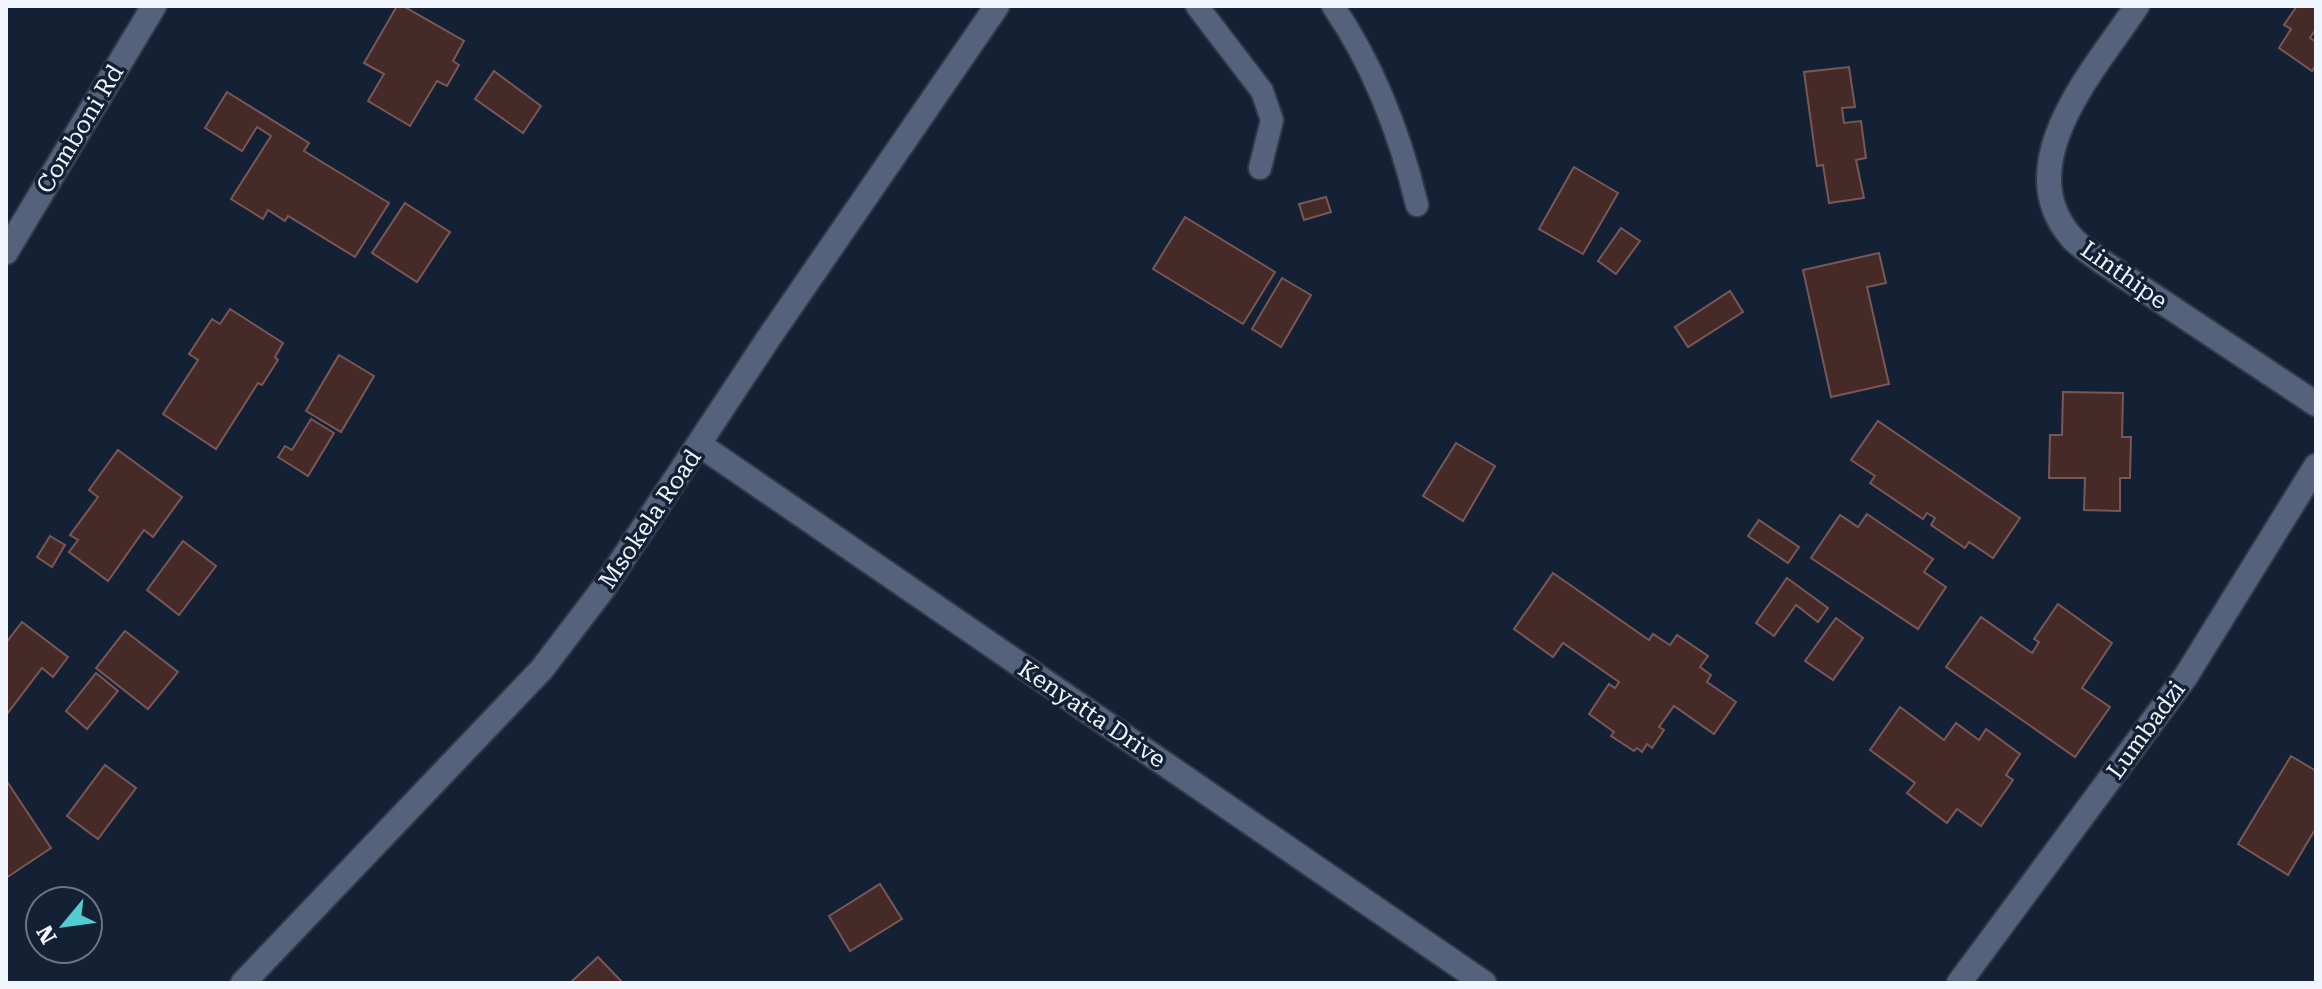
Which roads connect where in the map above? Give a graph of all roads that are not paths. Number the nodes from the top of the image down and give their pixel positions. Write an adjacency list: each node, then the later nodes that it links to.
1 (154, 6): 8 (street, Comboni Rd)
2 (997, 6): 10 (street, Msokela Road)
3 (1197, 6): 6 (lane)
4 (1333, 6): 7 (lane)
5 (2137, 6): 9 (street, Linthipe)
6 (1260, 168)
7 (1417, 205)
8 (6, 252)
9 (2316, 404)
10 (700, 445): 12 (street, Msokela Road); 13 (street, Kenyatta Drive)
11 (2316, 466): 14 (street, Lumbadzi)
12 (243, 983)
13 (1484, 983)
14 (1959, 983)

